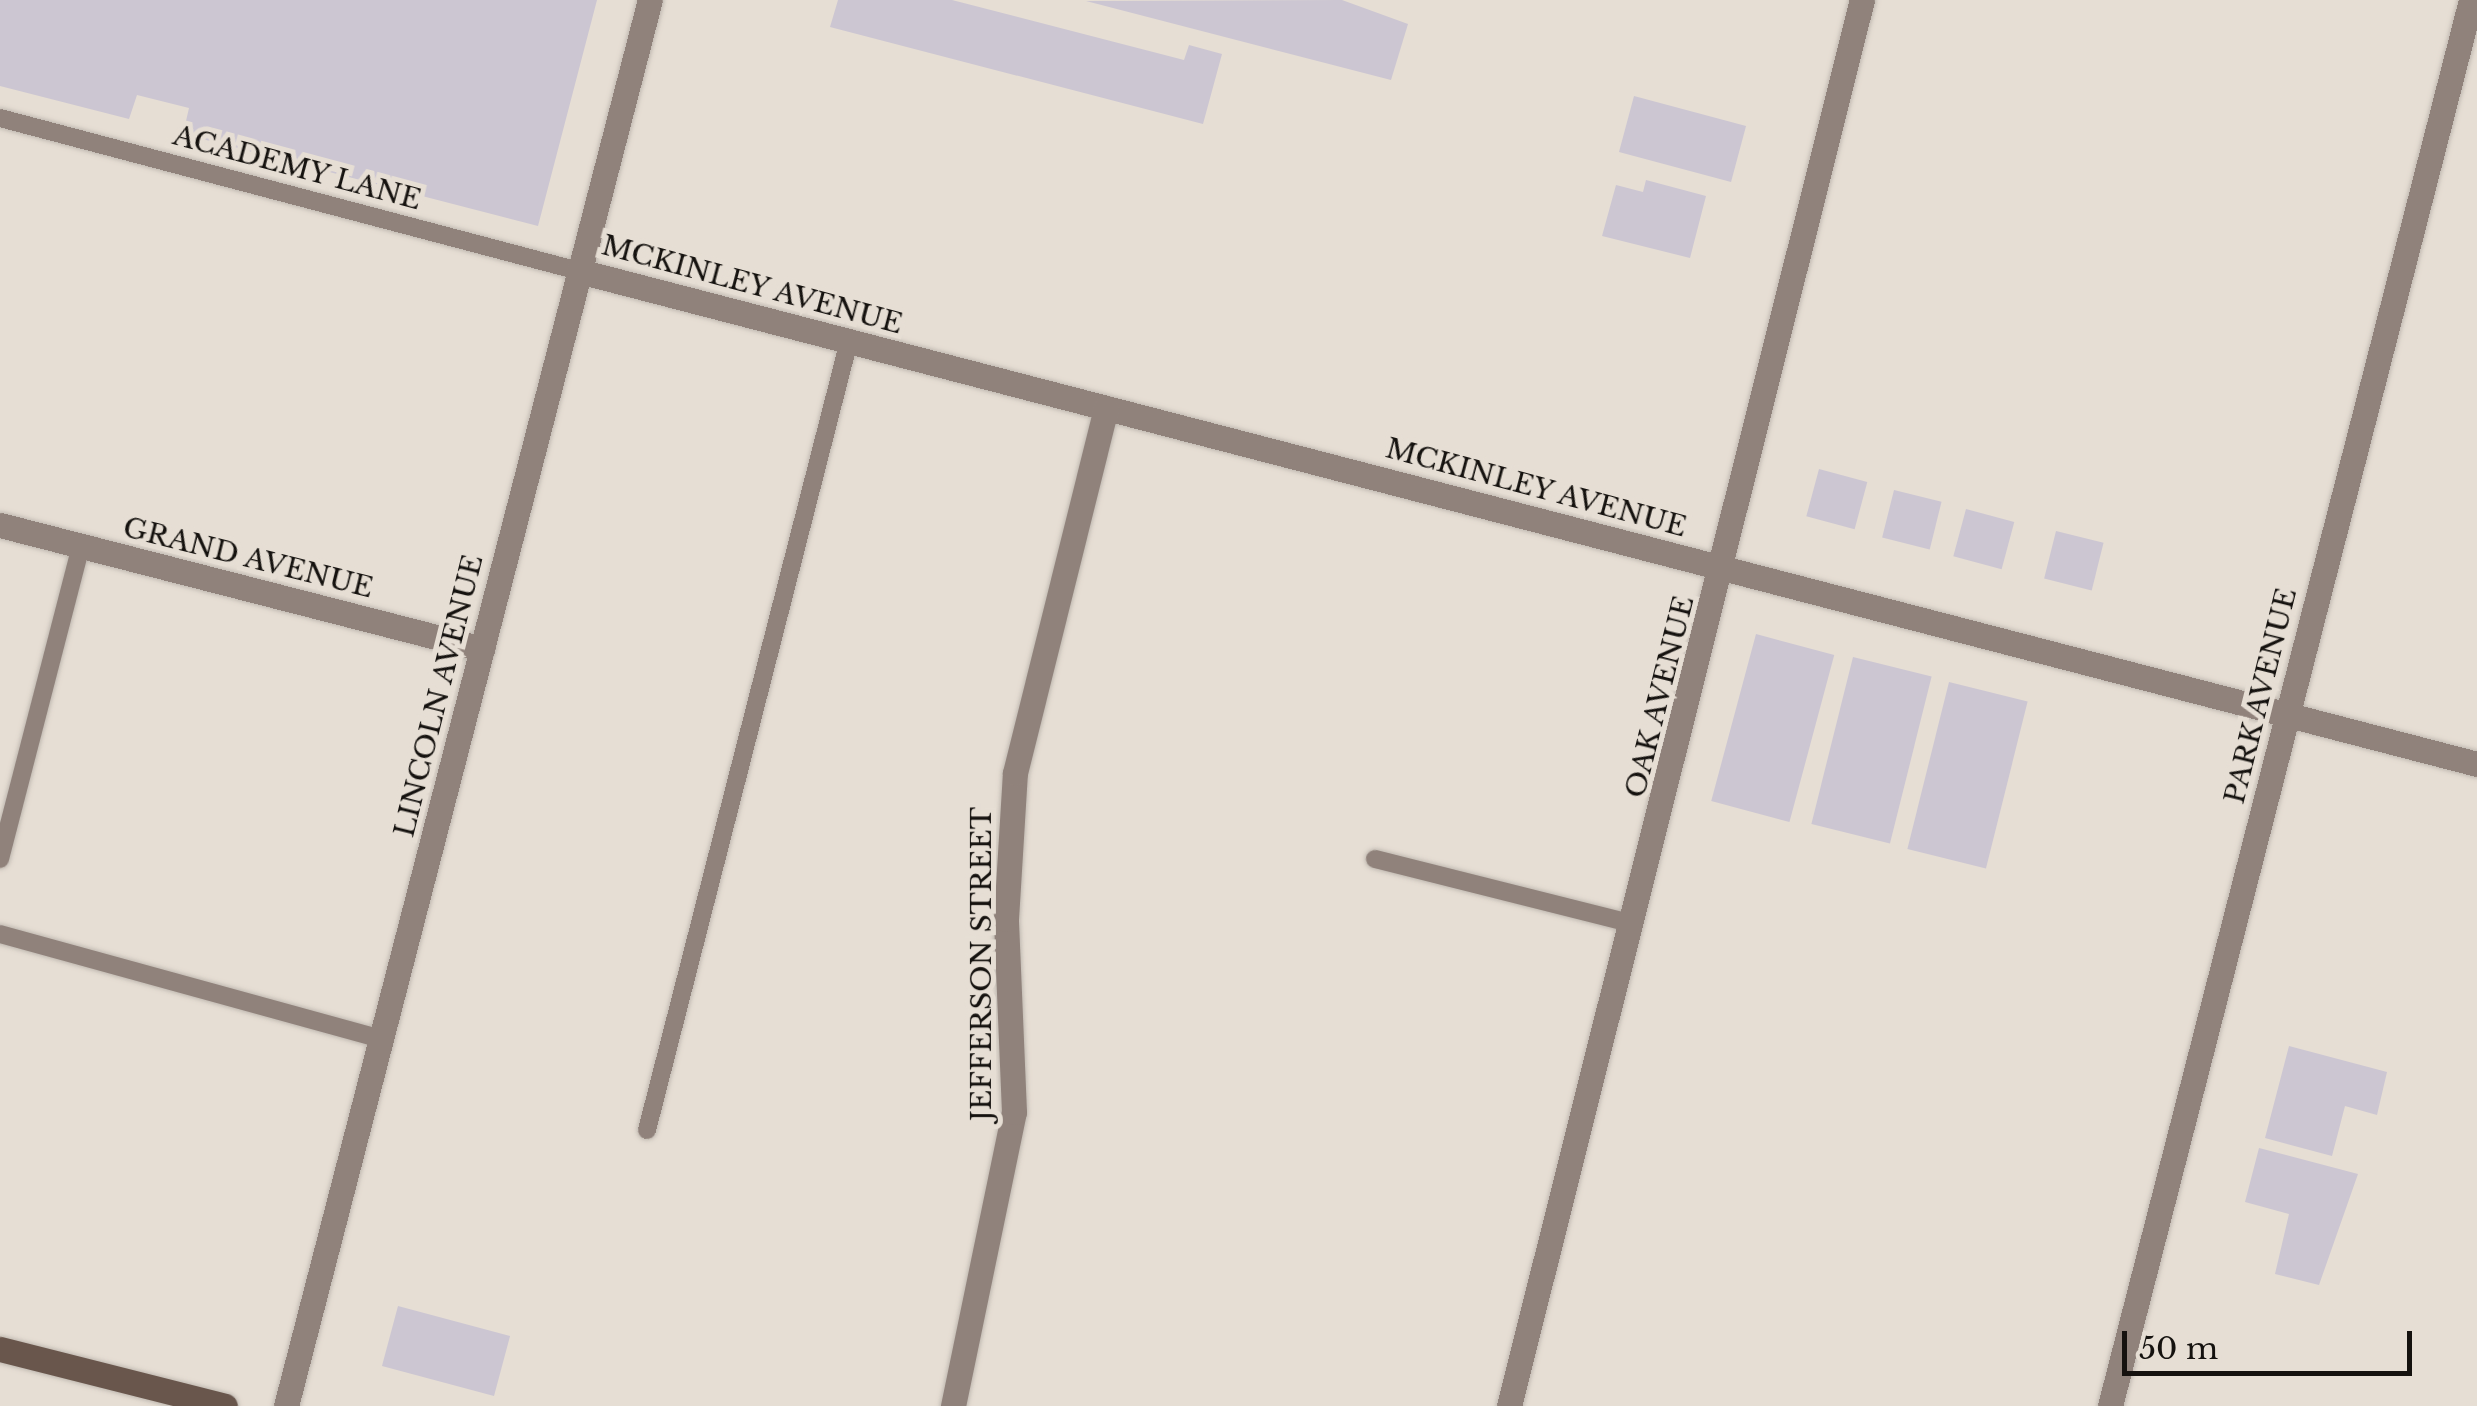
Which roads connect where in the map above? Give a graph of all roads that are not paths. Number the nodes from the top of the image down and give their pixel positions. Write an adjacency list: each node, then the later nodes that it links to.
1 (650, 0): 5 (street, LINCOLN AVENUE)
2 (1862, 0): 10 (street, OAK AVENUE)
3 (2471, 0): 12 (street, PARK AVENUE)
4 (0, 118): 5 (lane, ACADEMY LANE)
5 (580, 271): 6 (street, MCKINLEY AVENUE); 11 (street, LINCOLN AVENUE)
6 (849, 341): 7 (street, MCKINLEY AVENUE); 19 (lane)
7 (1106, 408): 10 (street, MCKINLEY AVENUE); 23 (street, JEFFERSON STREET)
8 (0, 524): 9 (street, GRAND AVENUE)
9 (81, 546): 11 (street, GRAND AVENUE); 15 (lane)
10 (1721, 568): 12 (street, MCKINLEY AVENUE); 16 (street, OAK AVENUE)
11 (482, 649): 18 (street, LINCOLN AVENUE)
12 (2287, 715): 13 (street, MCKINLEY AVENUE); 25 (street, PARK AVENUE)
13 (2477, 764)
14 (1374, 858): 16 (lane)
15 (0, 859)
16 (1633, 924): 24 (street, OAK AVENUE)
17 (0, 934): 18 (lane)
18 (382, 1038): 22 (street, LINCOLN AVENUE)
19 (646, 1130)
20 (0, 1348): 21 (main road)
21 (225, 1406)
22 (286, 1406)
23 (953, 1406)
24 (1509, 1406)
25 (2110, 1406)

